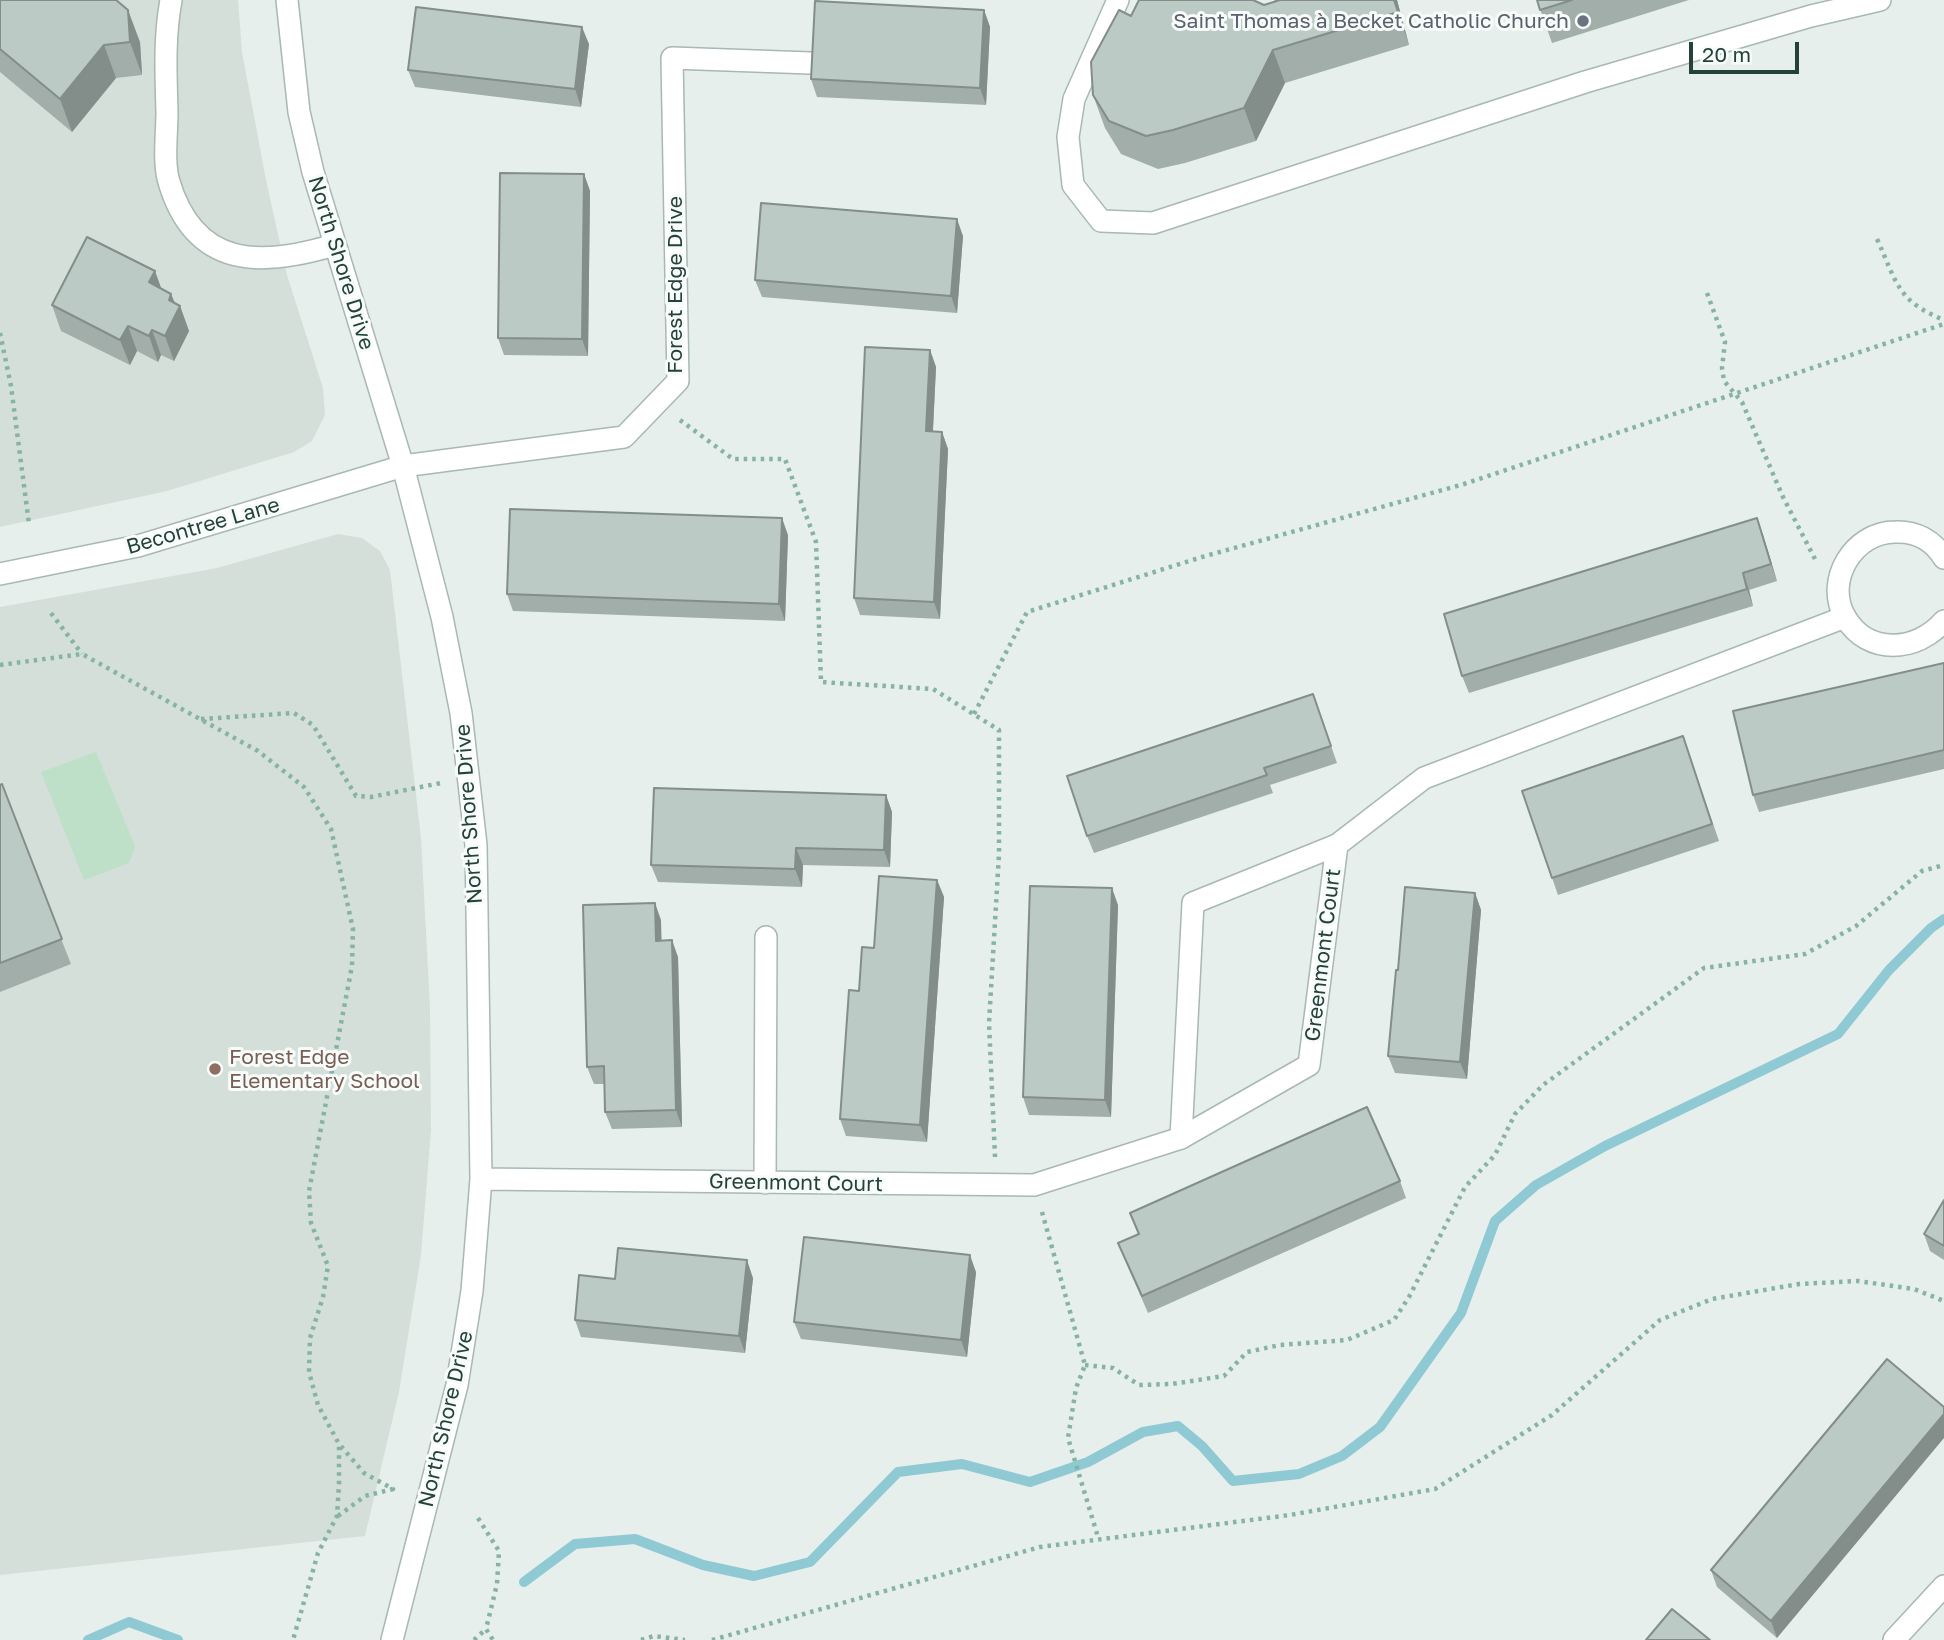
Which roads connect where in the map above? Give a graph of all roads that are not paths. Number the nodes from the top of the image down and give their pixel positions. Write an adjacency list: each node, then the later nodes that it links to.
1 (172, 0): 6 (street)
2 (288, 0): 6 (street, North Shore Drive)
3 (1118, 0): 4 (street)
4 (1880, 0)
5 (810, 63): 7 (street, Forest Edge Drive)
6 (334, 245): 7 (street, North Shore Drive)
7 (403, 466): 9 (street, Becontree Lane); 15 (street, North Shore Drive)
8 (1944, 558): 10 (street)
9 (0, 574)
10 (1845, 617): 11 (street); 12 (street, Greenmont Court)
11 (1944, 621)
12 (1336, 845): 14 (street, Greenmont Court); 14 (street)
13 (766, 937): 16 (street)
14 (1181, 1138): 16 (street, Greenmont Court)
15 (481, 1179): 16 (street, Greenmont Court); 18 (street, North Shore Drive)
16 (765, 1183)
17 (1944, 1586): 19 (street)
18 (392, 1640)
19 (1894, 1640)

